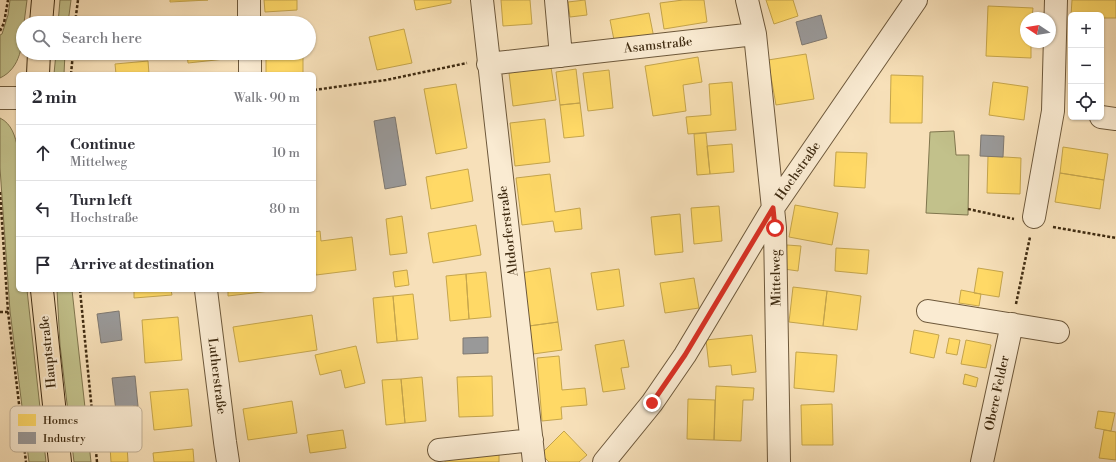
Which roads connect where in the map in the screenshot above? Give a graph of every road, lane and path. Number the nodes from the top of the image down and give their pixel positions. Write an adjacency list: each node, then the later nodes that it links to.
1 (8, 0): 13 (path)
2 (43, 0): 10 (main road)
3 (78, 0): 11 (path)
4 (249, 0): 12 (street)
5 (482, 0): 19 (street, Altdorferstraße)
6 (556, 0): 15 (street)
7 (747, 0): 14 (street, Mittelweg)
8 (916, 0): 30 (street, Hochstraße)
9 (1056, 0): 26 (street)
10 (42, 16)
11 (76, 16)
12 (249, 16)
13 (0, 31)
14 (755, 34): 15 (street, Asamstraße); 30 (street, Mittelweg)
15 (561, 56): 19 (street, Asamstraße)
16 (39, 60): 20 (main road)
17 (72, 60): 21 (path)
18 (250, 60): 22 (street)
19 (488, 61): 23 (path); 45 (street, Altdorferstraße)
20 (38, 72)
21 (71, 72)
22 (250, 72)
23 (316, 90)
24 (0, 98): 25 (street)
25 (16, 98)
26 (1062, 112): 32 (street)
27 (1104, 117): 28 (street)
28 (1116, 119)
29 (0, 192): 39 (path)
30 (773, 208): 55 (street, Hochstraße); 56 (street, Mittelweg)
31 (968, 209): 32 (path)
32 (1033, 220): 33 (path); 40 (path)
33 (1116, 238)
34 (42, 292): 43 (main road, Hauptstraße)
35 (80, 292): 44 (path)
36 (206, 292): 53 (street, Lutherstraße)
37 (928, 311): 40 (street)
38 (0, 312): 39 (path)
39 (8, 312): 42 (path)
40 (1012, 324): 41 (street); 57 (street, Obere Felder)
41 (1058, 332)
42 (19, 406)
43 (54, 406)
44 (91, 406)
45 (532, 440): 46 (street); 54 (street, Altdorferstraße)
46 (439, 450)
47 (25, 452): 50 (path)
48 (59, 452): 51 (main road, Hauptstraße)
49 (96, 452): 52 (path)
50 (26, 462)
51 (60, 462)
52 (97, 462)
53 (228, 462)
54 (534, 462)
55 (604, 462)
56 (779, 462)
57 (982, 462)

